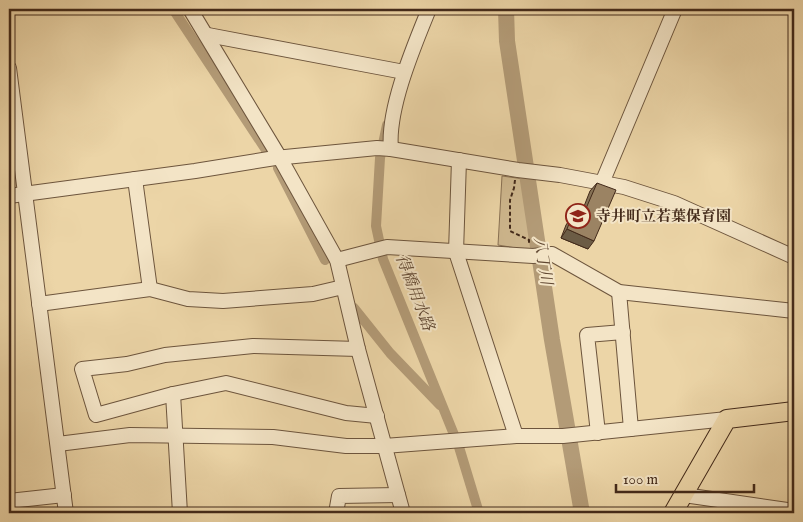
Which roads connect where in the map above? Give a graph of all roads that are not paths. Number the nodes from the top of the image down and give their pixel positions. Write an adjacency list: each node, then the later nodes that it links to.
1 (190, 9): 4 (street)
2 (429, 9): 6 (street)
3 (676, 9): 11 (street)
4 (208, 35): 6 (street); 8 (street)
5 (9, 68): 12 (street)
6 (404, 72): 7 (street)
7 (385, 149): 8 (street); 9 (street)
8 (274, 158): 10 (street); 16 (street)
9 (459, 160): 11 (street); 14 (street)
10 (135, 179): 12 (street); 18 (street)
11 (602, 183): 15 (street)
12 (25, 194): 13 (street); 20 (street)
13 (9, 196)
14 (456, 252): 16 (street); 19 (street); 31 (street)
15 (794, 257)
16 (337, 260): 17 (street)
17 (343, 287): 18 (street); 23 (street)
18 (150, 290): 20 (street)
19 (619, 292): 21 (street); 22 (street)
20 (39, 304): 32 (street)
21 (794, 312)
22 (623, 332): 28 (street); 29 (street)
23 (358, 349): 24 (street); 26 (street)
24 (173, 394): 26 (street); 30 (street)
25 (794, 411): 27 (main road)
26 (377, 416): 33 (street)
27 (727, 419): 28 (street); 36 (main road)
28 (631, 429): 29 (street)
29 (598, 433): 31 (street)
30 (176, 436): 32 (street); 33 (street); 41 (street)
31 (516, 436): 33 (street)
32 (58, 444): 34 (street)
33 (384, 446): 35 (street)
34 (64, 495): 37 (street); 40 (street)
35 (398, 495): 42 (street); 43 (street)
36 (684, 495): 39 (street); 44 (main road)
37 (9, 500)
38 (794, 502): 39 (street)
39 (794, 512)
40 (66, 513)
41 (180, 513)
42 (336, 513)
43 (403, 513)
44 (673, 513)

